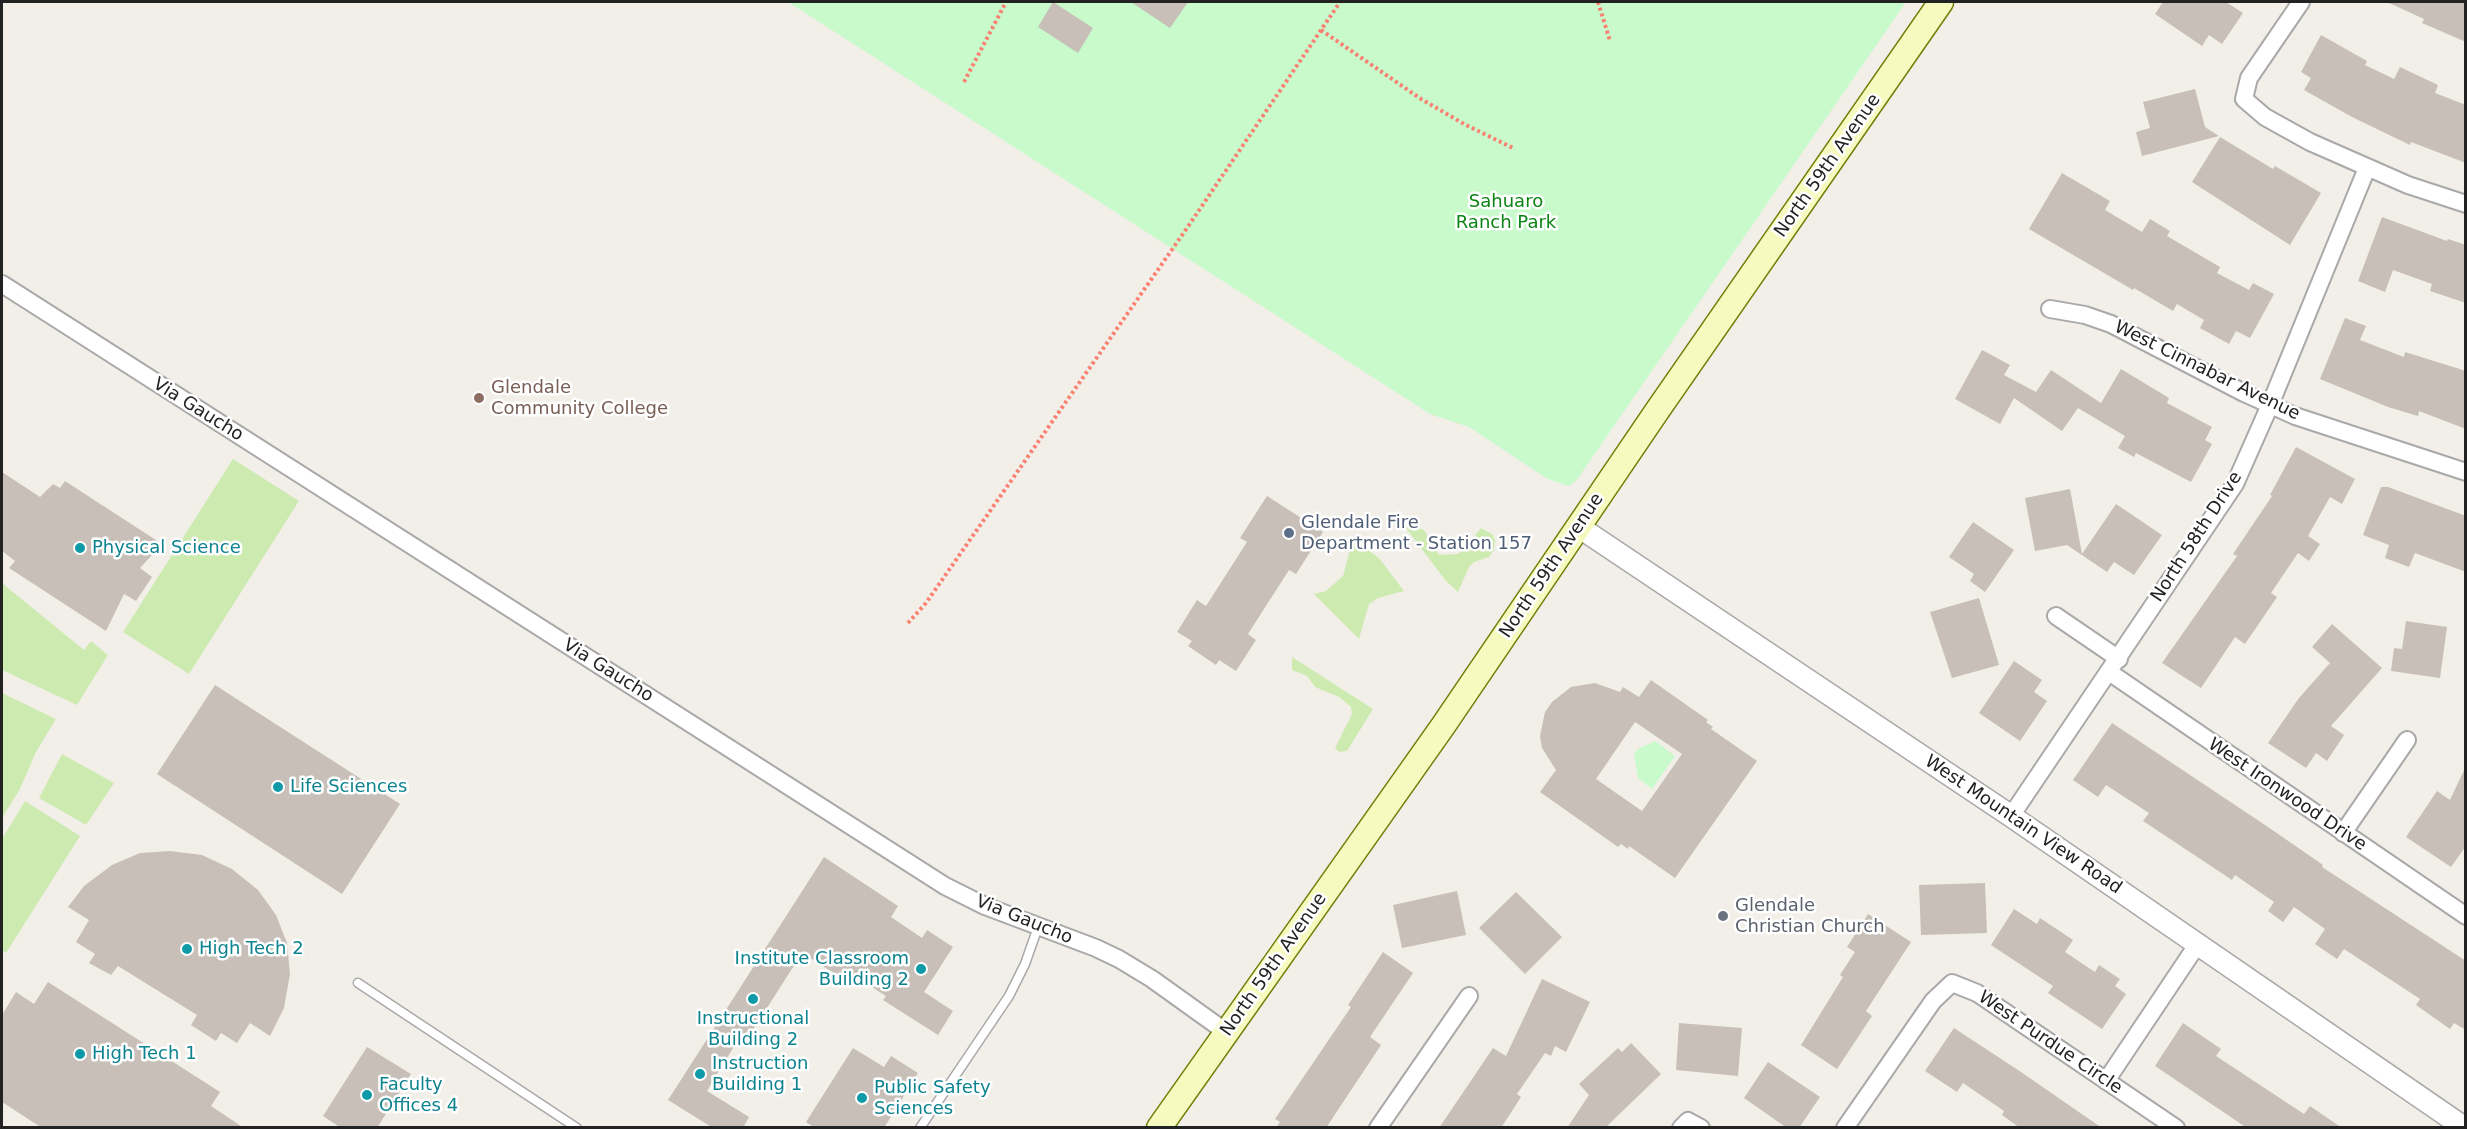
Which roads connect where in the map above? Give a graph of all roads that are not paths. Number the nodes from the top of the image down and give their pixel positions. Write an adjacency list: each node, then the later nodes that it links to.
1 (1941, 2): 9 (main road, North 59th Avenue)
2 (2301, 2): 3 (street)
3 (2367, 168): 4 (street); 7 (street, North 58th Drive)
4 (2466, 204)
5 (2, 284): 16 (street, Via Gaucho)
6 (2050, 309): 7 (street, West Cinnabar Avenue)
7 (2270, 405): 8 (street, West Cinnabar Avenue); 11 (street, North 58th Drive)
8 (2466, 472)
9 (1579, 527): 13 (street, West Mountain View Road); 20 (main road, North 59th Avenue)
10 (2056, 616): 11 (street, West Ironwood Drive)
11 (2114, 665): 13 (street, North 58th Drive); 14 (street, West Ironwood Drive)
12 (2407, 740): 14 (street)
13 (2011, 816): 17 (street, West Mountain View Road)
14 (2343, 833): 15 (street, West Ironwood Drive)
15 (2466, 916)
16 (1038, 927): 20 (street, Via Gaucho); 23 (lane)
17 (2198, 945): 21 (street); 28 (street, West Mountain View Road)
18 (358, 982): 22 (lane)
19 (1469, 996): 25 (street)
20 (1226, 1032): 24 (main road, North 59th Avenue)
21 (2106, 1081): 26 (street, West Purdue Circle); 27 (street, West Purdue Circle)
22 (577, 1128)
23 (920, 1128)
24 (1159, 1128)
25 (1378, 1128)
26 (1845, 1128)
27 (2176, 1128)
28 (2465, 1128)

